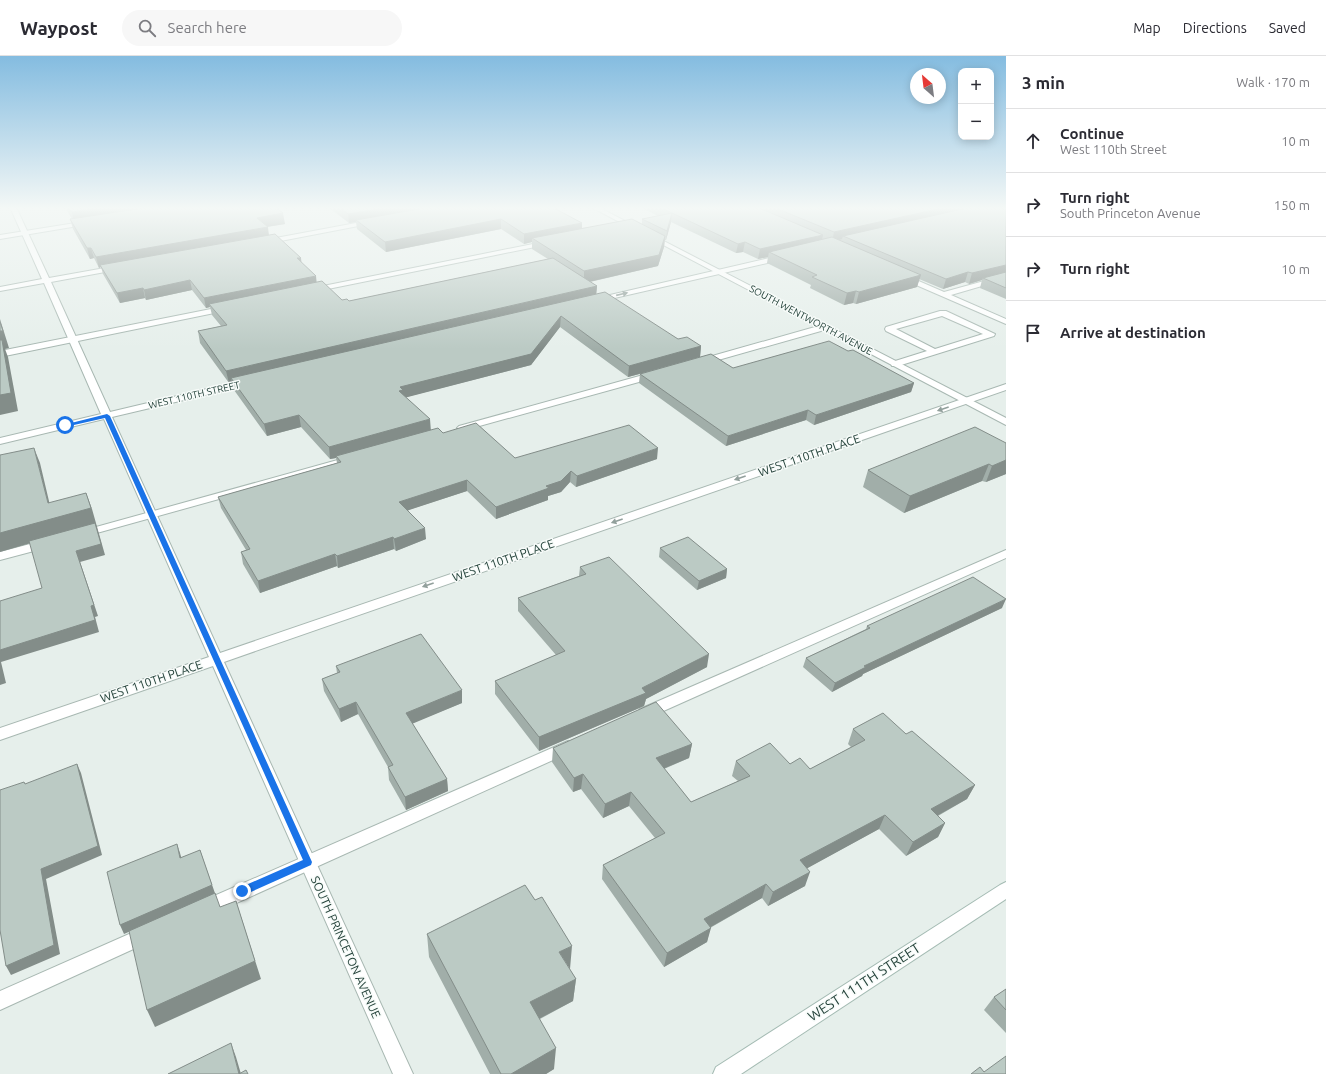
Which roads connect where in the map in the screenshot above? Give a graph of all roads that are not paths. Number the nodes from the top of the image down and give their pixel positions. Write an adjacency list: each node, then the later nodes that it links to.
1 (35, 255): 9 (street, SOUTH PRINCETON AVENUE)
2 (488, 255): 11 (street)
3 (685, 255): 6 (street, SOUTH WENTWORTH AVENUE)
4 (791, 255): 6 (street)
5 (126, 266): 9 (street)
6 (719, 272): 13 (street, one-way to 6); 16 (street, SOUTH WENTWORTH AVENUE)
7 (895, 274): 12 (street)
8 (1006, 277): 12 (street)
9 (46, 280): 10 (street); 17 (street, SOUTH PRINCETON AVENUE)
10 (0, 289)
11 (302, 293)
12 (943, 295): 15 (street)
13 (592, 302)
14 (232, 307): 17 (street)
15 (1006, 322)
16 (825, 327): 20 (street, SOUTH WENTWORTH AVENUE); 21 (street)
17 (73, 339): 19 (street); 26 (street, SOUTH PRINCETON AVENUE)
18 (935, 352): 18 (street); 20 (street)
19 (0, 354)
20 (895, 364): 25 (street, SOUTH WENTWORTH AVENUE)
21 (690, 365)
22 (667, 371): 28 (street)
23 (261, 380): 26 (street, WEST 110TH STREET)
24 (1006, 387): 25 (street, WEST 110TH PLACE)
25 (966, 401): 27 (street, SOUTH WENTWORTH AVENUE); 36 (street, WEST 110TH PLACE, one-way to 36)
26 (107, 416): 29 (street, WEST 110TH STREET); 31 (street, SOUTH PRINCETON AVENUE)
27 (1006, 422)
28 (454, 430)
29 (0, 441)
30 (362, 456): 31 (street)
31 (152, 514): 32 (street); 36 (street, SOUTH PRINCETON AVENUE)
32 (75, 536)
33 (52, 542): 35 (street)
34 (1006, 554): 37 (street)
35 (0, 556)
36 (216, 658): 38 (street, WEST 110TH PLACE); 40 (street, SOUTH PRINCETON AVENUE)
37 (634, 718)
38 (0, 734)
39 (583, 740): 40 (street)
40 (308, 862): 42 (street); 45 (street, SOUTH PRINCETON AVENUE)
41 (1006, 890): 46 (street, WEST 111TH STREET)
42 (192, 914)
43 (157, 930): 44 (street)
44 (0, 1001)
45 (403, 1074)
46 (723, 1074)

